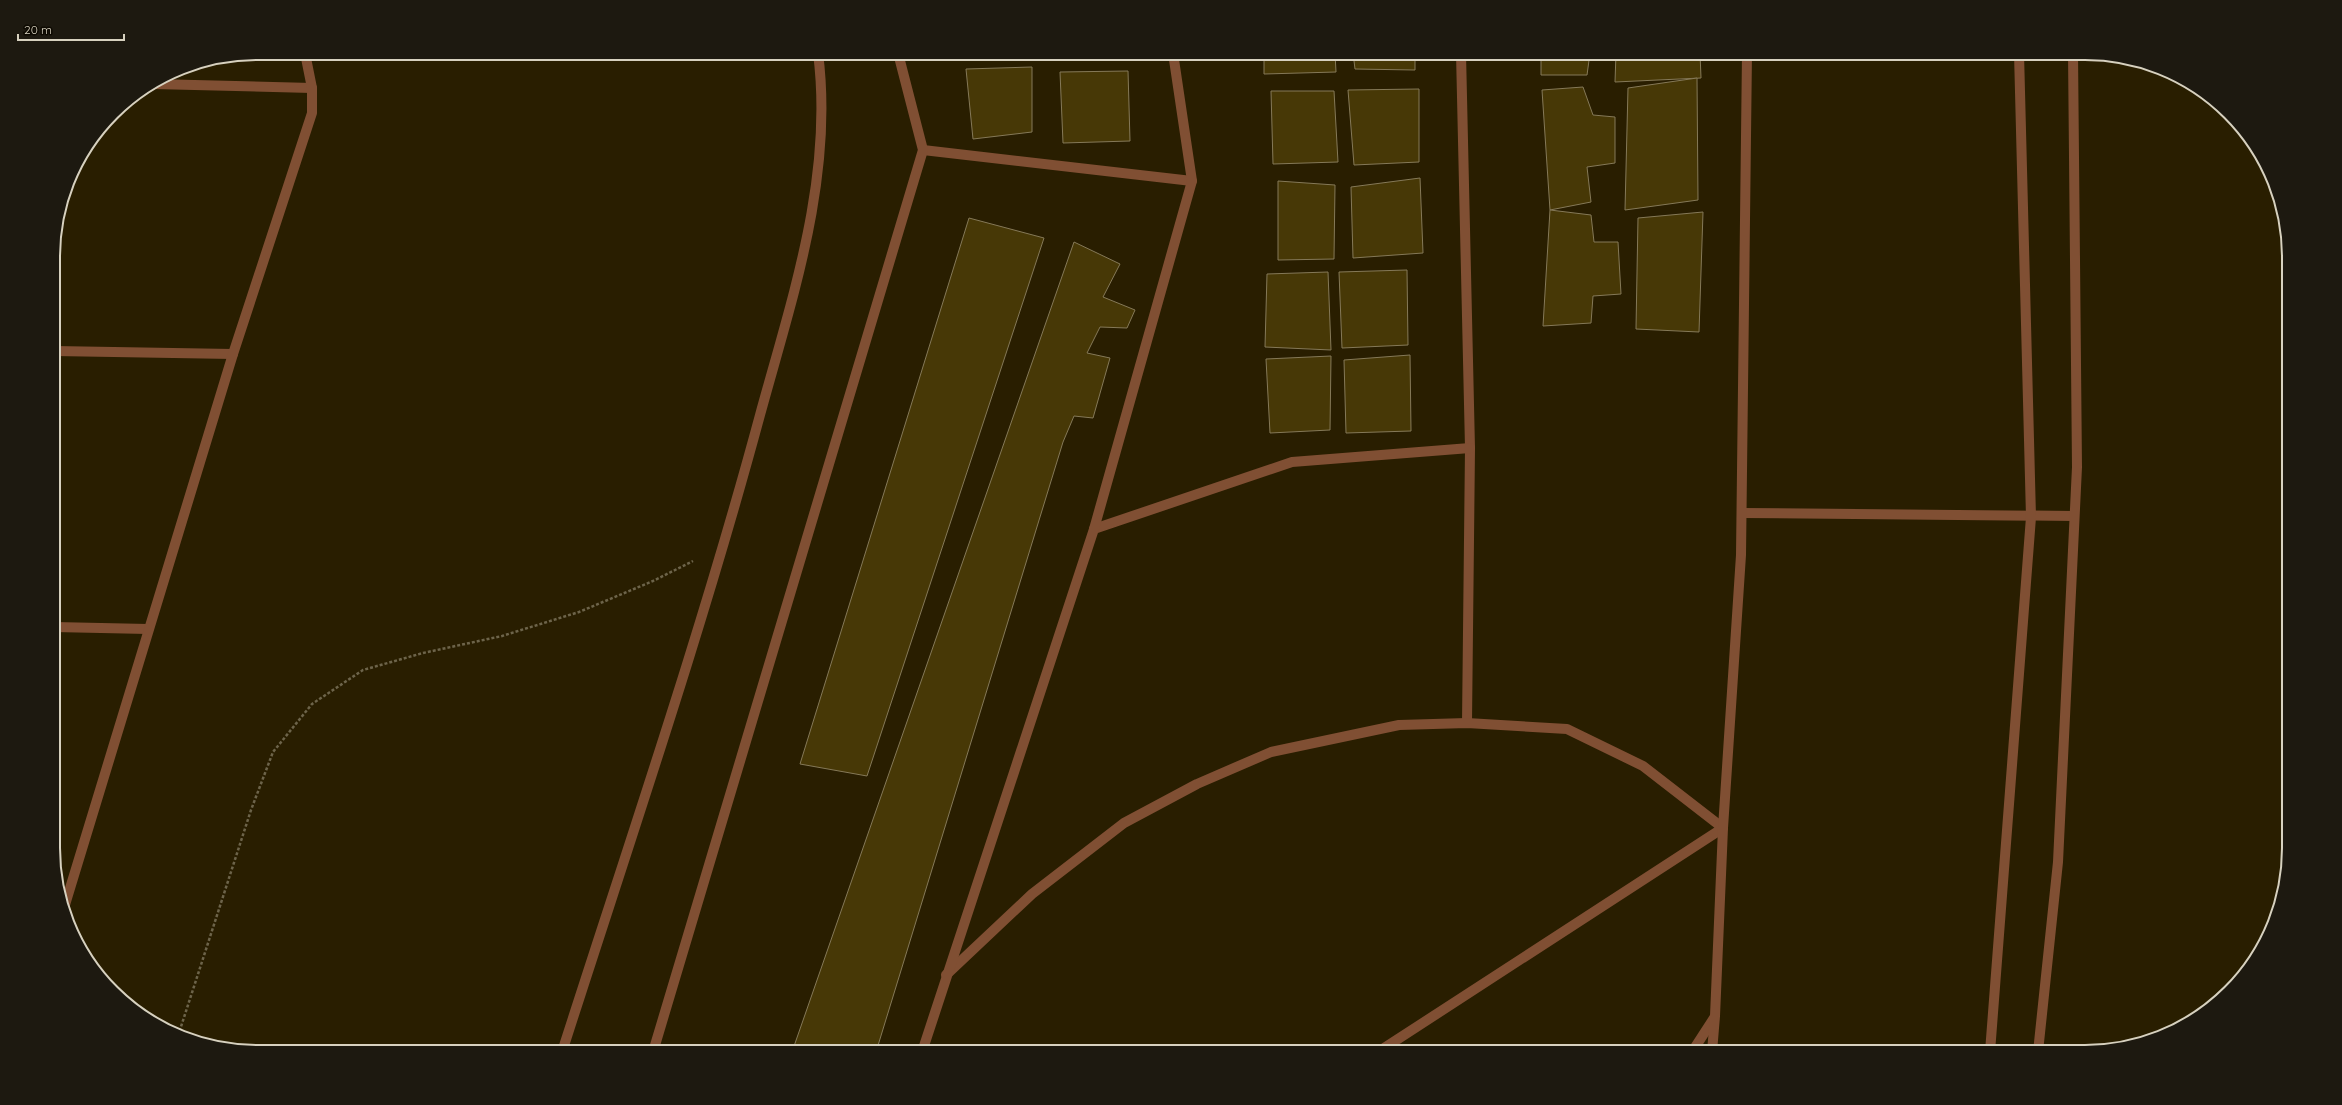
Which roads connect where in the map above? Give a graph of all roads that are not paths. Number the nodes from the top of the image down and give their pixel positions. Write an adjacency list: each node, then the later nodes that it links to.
1 (306, 60): 10 (street)
2 (819, 60): 27 (street)
3 (900, 60): 11 (street)
4 (1174, 60): 12 (street)
5 (1461, 60): 15 (street)
6 (1747, 60): 16 (street)
7 (2020, 60): 18 (street)
8 (2073, 60): 17 (street)
9 (162, 84): 10 (street)
10 (312, 88): 14 (street)
11 (923, 150): 12 (street); 28 (street)
12 (1192, 181): 19 (street)
13 (60, 350): 14 (street)
14 (233, 354): 21 (street)
15 (1470, 448): 19 (street); 22 (street)
16 (1742, 513): 18 (street); 23 (street)
17 (2074, 516): 18 (street); 34 (street)
18 (2031, 517): 33 (street)
19 (1094, 529): 25 (street)
20 (60, 627): 21 (street)
21 (148, 629): 24 (street)
22 (1467, 723): 23 (street); 25 (street)
23 (1723, 828): 26 (street); 30 (street)
24 (66, 896)
25 (946, 975): 29 (street)
26 (1715, 1016): 31 (street); 32 (street)
27 (564, 1045)
28 (655, 1045)
29 (924, 1045)
30 (1389, 1045)
31 (1696, 1045)
32 (1713, 1045)
33 (1991, 1045)
34 (2039, 1045)

